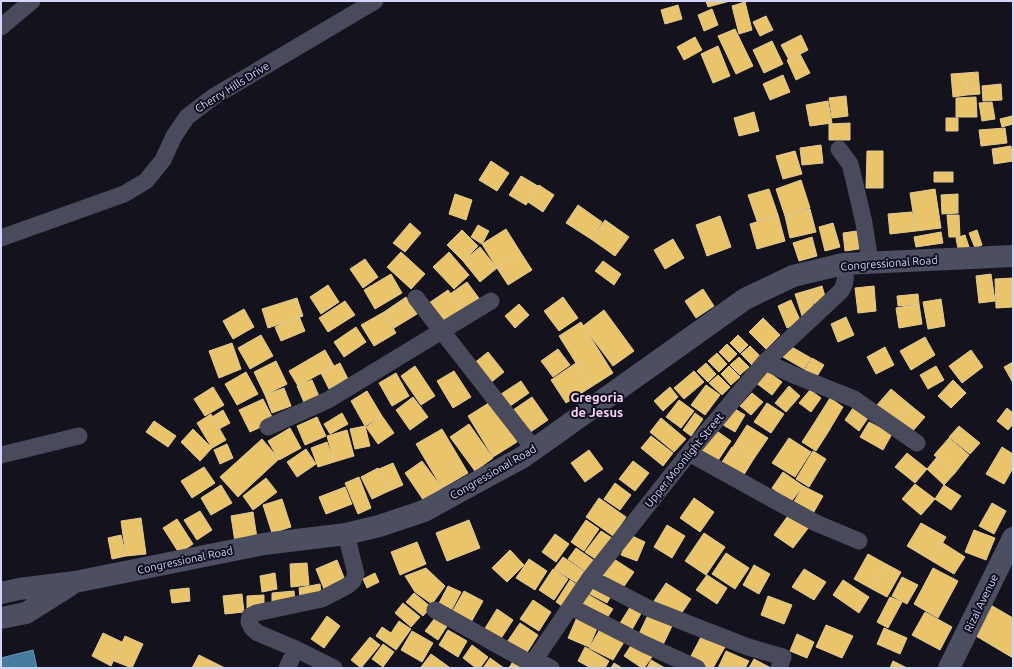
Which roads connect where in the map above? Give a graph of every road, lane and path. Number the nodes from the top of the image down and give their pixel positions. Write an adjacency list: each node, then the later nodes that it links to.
1 (32, 1): 3 (street)
2 (375, 1): 5 (street, Cherry Hills Drive)
3 (1, 27)
4 (839, 149): 7 (street)
5 (1, 238)
6 (1013, 256): 7 (main road, Congressional Road)
7 (870, 262): 8 (main road, Congressional Road)
8 (844, 264): 12 (street, Upper Moonlight Street); 16 (main road, Congressional Road)
9 (416, 298): 11 (street)
10 (491, 301): 11 (street)
11 (442, 331): 13 (street); 16 (street)
12 (765, 362): 15 (street); 17 (street, Upper Moonlight Street)
13 (268, 426)
14 (79, 436): 18 (street)
15 (917, 443)
16 (534, 449): 19 (main road, Congressional Road)
17 (689, 453): 21 (street); 22 (street, Upper Moonlight Street)
18 (1, 455)
19 (346, 534): 23 (main road, Congressional Road); 28 (street)
20 (1013, 538): 35 (main road, Rizal Avenue)
21 (859, 541)
22 (590, 578): 25 (street, Upper Moonlight Street); 34 (street)
23 (75, 582): 24 (main road, Congressional Road); 27 (main road, Congressional Road)
24 (1, 593)
25 (571, 607): 29 (street, Upper Moonlight Street); 33 (street)
26 (435, 610): 29 (street)
27 (1, 618)
28 (296, 649): 30 (street); 31 (street)
29 (532, 664): 32 (street)
30 (287, 668)
31 (334, 668)
32 (551, 668)
33 (698, 668)
34 (779, 668)
35 (949, 668)

